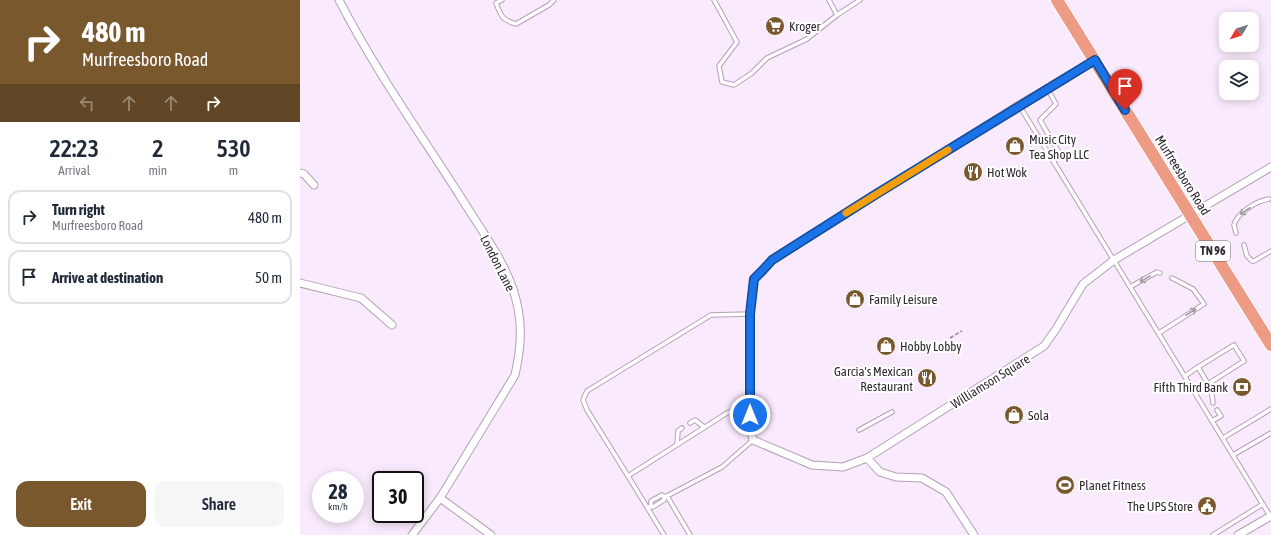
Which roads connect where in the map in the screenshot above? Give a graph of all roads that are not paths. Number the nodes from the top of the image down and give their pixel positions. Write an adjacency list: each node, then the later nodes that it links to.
1 (340, 0): 53 (street, London Lane)
2 (502, 0): 3 (lane)
3 (554, 0)
4 (714, 0): 8 (lane)
5 (828, 0): 8 (lane)
6 (860, 0): 8 (lane)
7 (1057, 0): 9 (highway, Murfreesboro Road / TN 96)
8 (837, 15)
9 (1095, 60): 10 (street); 19 (highway, Murfreesboro Road / TN 96)
10 (1047, 88): 11 (street); 12 (lane)
11 (1019, 105): 13 (lane); 28 (street)
12 (1040, 120): 13 (lane); 14 (lane)
13 (1031, 125): 14 (lane)
14 (1053, 161): 23 (lane)
15 (1271, 167): 19 (street, Williamson Square)
16 (300, 173): 17 (street)
17 (314, 185)
18 (1268, 199): 20 (lane, one-way to 20)
19 (1191, 216): 23 (street, Williamson Square); 31 (highway, Murfreesboro Road / TN 96)
20 (1236, 233)
21 (1244, 245): 22 (lane)
22 (1271, 251)
23 (1114, 260): 27 (lane); 50 (street, Williamson Square)
24 (1160, 273): 27 (lane, one-way to 27)
25 (1172, 278): 30 (lane, one-way to 25)
26 (300, 283): 29 (street)
27 (1130, 287): 30 (lane)
28 (750, 314): 36 (street); 51 (lane)
29 (392, 325)
30 (1159, 334): 33 (lane)
31 (1271, 345)
32 (1198, 367): 33 (lane); 34 (lane); 34 (lane)
33 (1185, 376): 40 (lane)
34 (1208, 384): 35 (lane)
35 (1213, 403)
36 (750, 404): 42 (lane); 47 (street)
37 (1271, 409): 46 (lane)
38 (1217, 410): 40 (lane)
39 (892, 412): 44 (lane)
40 (1212, 421): 46 (lane)
41 (690, 423): 42 (lane)
42 (704, 427): 48 (lane)
43 (682, 428): 48 (lane)
44 (859, 430)
45 (1271, 433): 49 (lane)
46 (1222, 438): 49 (lane)
47 (753, 440): 50 (street, Williamson Square); 52 (lane)
48 (677, 444): 51 (lane)
49 (1233, 455): 54 (lane)
50 (867, 458): 61 (street)
51 (628, 476): 55 (lane)
52 (665, 496): 55 (lane); 60 (lane)
53 (440, 498): 57 (street, London Lane); 58 (street)
54 (1263, 504): 56 (lane); 62 (lane)
55 (649, 506): 59 (lane)
56 (1271, 516): 63 (street)
57 (412, 535)
58 (491, 535)
59 (664, 535)
60 (690, 535)
61 (974, 535)
62 (1214, 535)
63 (1238, 535)

